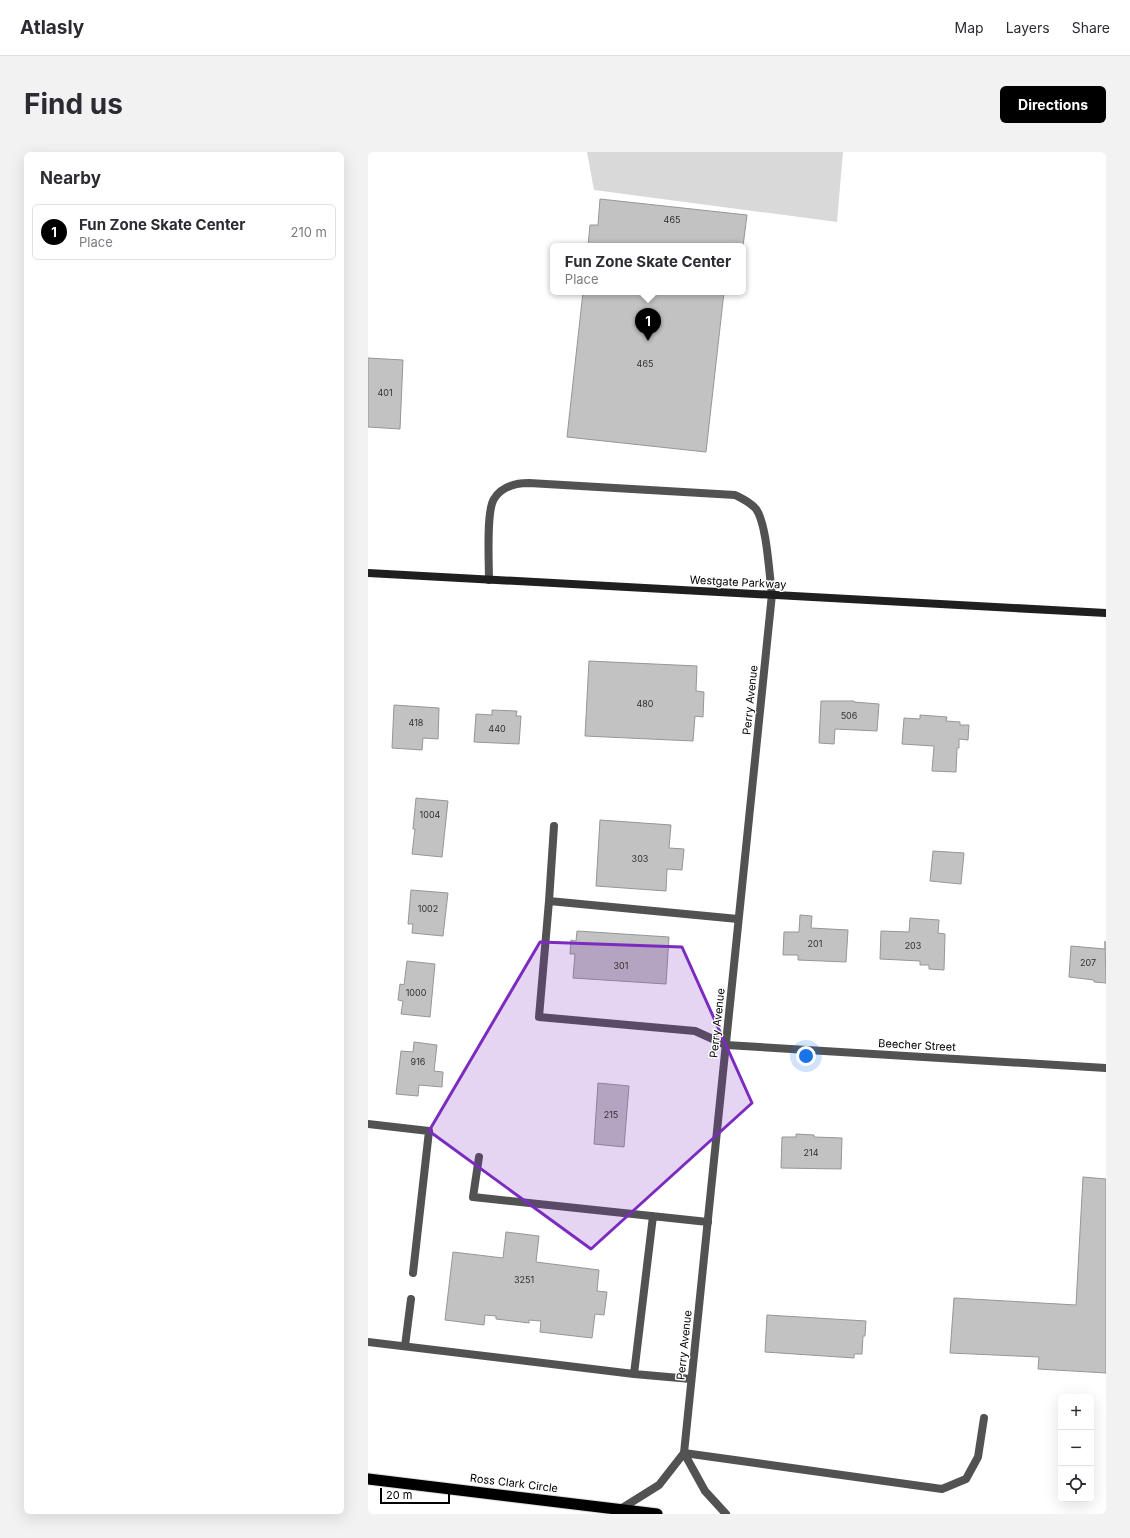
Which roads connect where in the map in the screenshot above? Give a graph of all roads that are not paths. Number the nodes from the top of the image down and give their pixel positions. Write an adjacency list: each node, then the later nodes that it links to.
1 (368, 573): 2 (main road, Westgate Parkway)
2 (489, 580): 3 (main road, Westgate Parkway); 3 (street, Perry Avenue)
3 (772, 594): 4 (main road, Westgate Parkway); 7 (street, Perry Avenue)
4 (1106, 613)
5 (554, 826): 6 (street)
6 (549, 901): 7 (street); 8 (street)
7 (738, 919): 8 (street, Perry Avenue)
8 (726, 1045): 9 (street, Beecher Street); 13 (street, Perry Avenue)
9 (1106, 1068)
10 (368, 1124): 14 (street)
11 (479, 1157): 12 (street)
12 (652, 1216): 13 (street); 18 (street)
13 (708, 1222): 19 (street, Perry Avenue)
14 (413, 1273)
15 (411, 1299): 17 (street)
16 (368, 1342): 17 (street)
17 (405, 1346): 18 (street)
18 (634, 1374): 19 (street)
19 (691, 1379): 21 (street, Perry Avenue)
20 (984, 1418): 21 (street)
21 (684, 1453): 23 (street); 25 (street)
22 (368, 1479): 23 (highway, Ross Clark Circle)
23 (619, 1510): 24 (highway, Ross Clark Circle)
24 (657, 1514)
25 (726, 1514)

